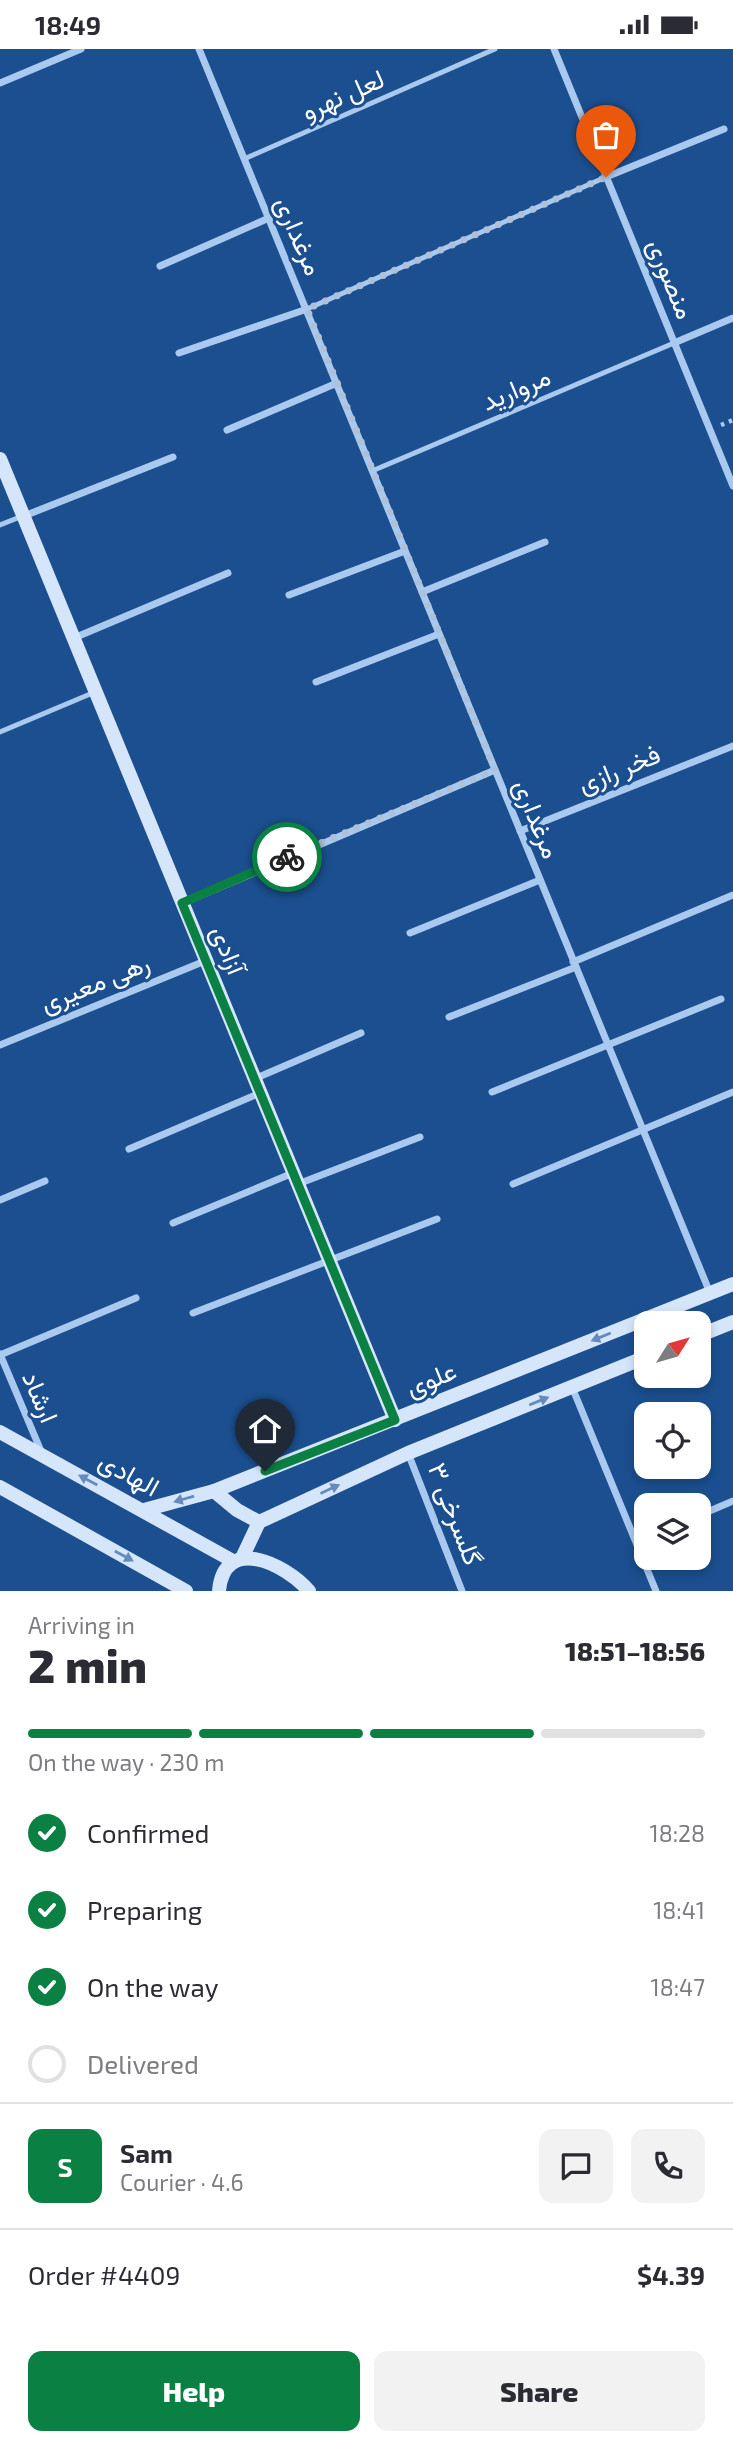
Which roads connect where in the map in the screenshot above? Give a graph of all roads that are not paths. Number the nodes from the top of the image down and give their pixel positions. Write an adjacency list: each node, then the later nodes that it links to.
1 (81, 49): 5 (street)
2 (199, 49): 7 (street, مرغداری)
3 (495, 49): 7 (lane, لعل نهرو)
4 (554, 49): 8 (street, منصوری)
5 (0, 83)
6 (724, 129): 8 (street)
7 (244, 159): 9 (street, مرغداری)
8 (606, 177): 11 (lane); 13 (street, منصوری)
9 (269, 218): 10 (street); 11 (street, مرغداری)
10 (160, 266)
11 (307, 309): 14 (street); 15 (street, مرغداری)
12 (733, 319): 13 (street)
13 (674, 343): 19 (lane, مروارید); 20 (street, منصوری)
14 (179, 353)
15 (337, 383): 16 (street); 19 (street, مرغداری)
16 (227, 430)
17 (173, 457): 21 (street)
18 (0, 459): 21 (street, آزادی)
19 (372, 471): 24 (street, مرغداری)
20 (733, 486)
21 (23, 516): 22 (lane); 29 (street, آزادی)
22 (0, 525)
23 (545, 542): 26 (street)
24 (405, 551): 26 (street, مرغداری); 27 (street)
25 (228, 573): 29 (street)
26 (422, 592): 28 (street, مرغداری)
27 (289, 596)
28 (439, 634): 30 (street); 34 (street, مرغداری)
29 (73, 638): 31 (street, آزادی)
30 (316, 682)
31 (95, 692): 32 (lane); 38 (street, آزادی)
32 (0, 731)
33 (733, 746): 35 (street, فخر رازی)
34 (495, 770): 35 (street, مرغداری); 38 (street)
35 (520, 831): 36 (street, مرغداری)
36 (540, 880): 39 (street); 41 (street, مرغداری)
37 (733, 895): 41 (street)
38 (182, 903): 40 (street, آزادی)
39 (410, 933)
40 (205, 961): 45 (street, رهی معیری); 47 (street, آزادی)
41 (574, 964): 43 (street); 46 (street, مرغداری)
42 (721, 999): 46 (street)
43 (449, 1017)
44 (361, 1033): 47 (street)
45 (0, 1045)
46 (608, 1046): 49 (street); 50 (street, مرغداری)
47 (257, 1086): 52 (street); 53 (street, آزادی)
48 (733, 1091): 50 (street)
49 (492, 1092)
50 (642, 1127): 55 (street); 61 (street, مرغداری)
51 (420, 1137): 53 (street)
52 (129, 1149)
53 (295, 1178): 58 (street); 59 (street, آزادی)
54 (45, 1181): 56 (street)
55 (513, 1184)
56 (0, 1200)
57 (437, 1219): 59 (street)
58 (173, 1223)
59 (329, 1261): 64 (street); 71 (street, آزادی)
60 (733, 1284): 61 (street, علوی)
61 (710, 1293): 63 (street, علوی)
62 (136, 1298): 68 (street)
63 (672, 1311)
64 (193, 1313)
65 (733, 1322): 67 (street)
66 (634, 1328): 71 (street, علوی, one-way to 71)
67 (711, 1331)
68 (0, 1355): 74 (street, ارشاد)
69 (634, 1362): 70 (street)
70 (572, 1387): 73 (street, one-way to 70); 81 (street)
71 (395, 1420): 76 (street, علوی)
72 (0, 1432): 74 (street, الهادی)
73 (408, 1453): 80 (street, one-way to 73); 87 (street, گلسرخی ۳)
74 (42, 1455): 78 (street, الهادی, one-way to 74)
75 (0, 1487): 84 (street, one-way to 84)
76 (214, 1491): 78 (street, علوی, one-way to 78); 80 (street)
77 (733, 1501): 79 (street)
78 (144, 1510): 82 (street, الهادی)
79 (711, 1510)
80 (259, 1522): 82 (street)
81 (634, 1538)
82 (238, 1559): 85 (street); 86 (street, الهادی)
83 (647, 1570): 88 (street)
84 (186, 1591)
85 (219, 1591)
86 (309, 1591)
87 (462, 1591)
88 (656, 1591)

